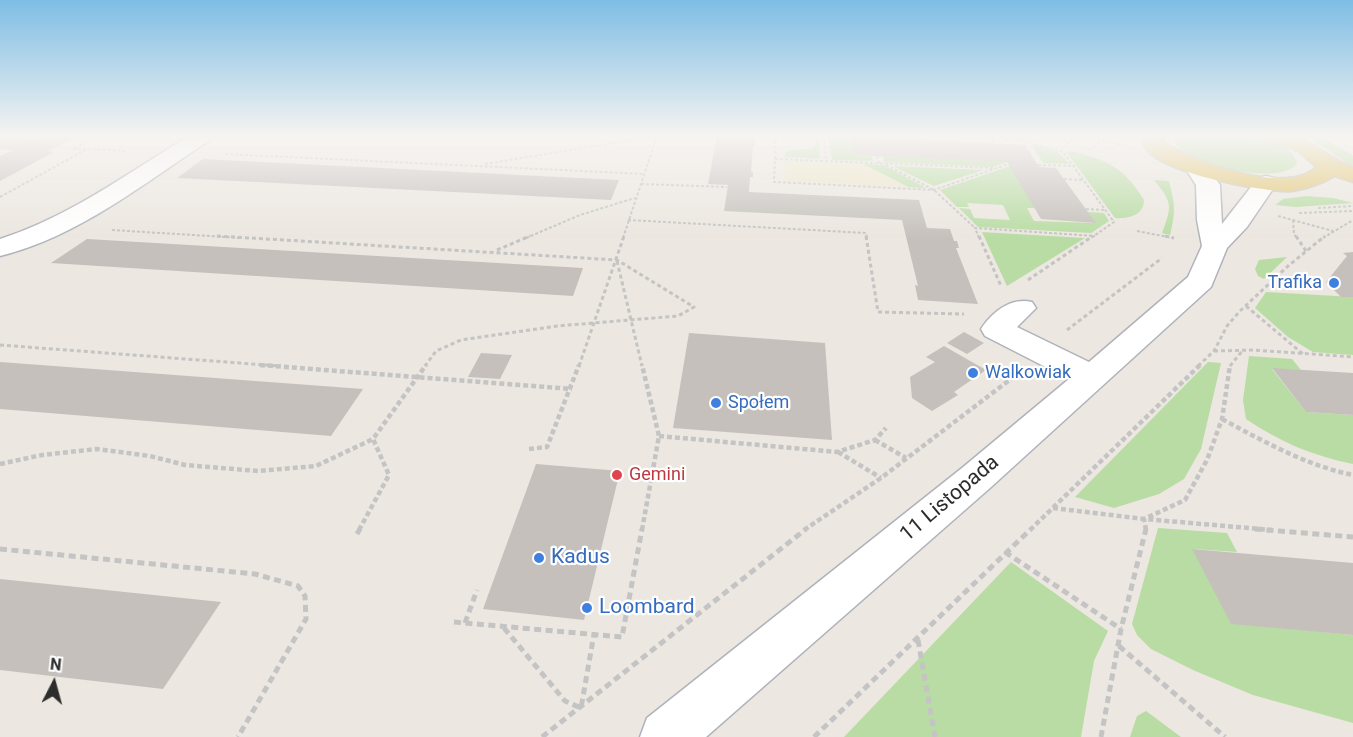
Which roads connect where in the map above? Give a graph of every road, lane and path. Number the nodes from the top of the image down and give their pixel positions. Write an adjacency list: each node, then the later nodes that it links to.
1 (48, 170): 21 (path)
2 (148, 170): 36 (street)
3 (577, 170): 12 (path)
4 (645, 170): 12 (path)
5 (775, 170): 19 (path)
6 (896, 170): 19 (path)
7 (990, 170): 19 (path)
8 (1078, 170): 14 (path)
9 (1198, 170): 35 (street)
10 (1205, 170): 16 (main road)
11 (1327, 170): 17 (main road)
12 (644, 174): 15 (path)
13 (1064, 179): 14 (path)
14 (1085, 180): 24 (path)
15 (641, 183): 18 (path); 22 (path)
16 (1266, 183): 17 (main road); 35 (street, 11 Listopada)
17 (1296, 183): 20 (main road)
18 (727, 187)
19 (934, 190): 30 (path)
20 (1353, 194)
21 (0, 197)
22 (636, 198): 27 (path); 37 (path)
23 (1086, 209): 24 (path)
24 (1106, 210): 33 (path)
25 (1353, 211): 26 (path)
26 (1271, 214)
27 (628, 220): 40 (path); 43 (path)
28 (1293, 220): 38 (path)
29 (1353, 220): 38 (path)
30 (975, 228): 33 (path); 41 (path)
31 (106, 230): 37 (path)
32 (1137, 231): 34 (path)
33 (1095, 236): 41 (path)
34 (1174, 238)
35 (1215, 246): 54 (street, 11 Listopada)
36 (0, 248)
37 (495, 252): 40 (path)
38 (1306, 252): 42 (path)
39 (1162, 258): 46 (path)
40 (617, 260): 44 (path); 44 (path); 45 (path)
41 (1016, 295): 54 (street)
42 (1246, 306): 49 (path); 50 (path)
43 (968, 313)
44 (631, 320): 45 (path); 58 (path)
45 (596, 323): 53 (path); 55 (path)
46 (1064, 333)
47 (0, 345): 53 (path)
48 (1243, 350): 49 (path); 50 (path); 56 (path)
49 (1214, 351): 67 (path)
50 (1303, 354): 51 (path)
51 (1353, 357)
52 (1019, 373): 63 (path)
53 (417, 377): 55 (path); 59 (path)
54 (1092, 377): 84 (street, 11 Listopada)
55 (572, 389): 61 (path)
56 (1222, 419): 65 (path); 68 (path)
57 (886, 428): 60 (path)
58 (659, 436): 62 (path); 78 (path)
59 (373, 440): 64 (path); 69 (path)
60 (875, 440): 62 (path); 63 (path)
61 (529, 449)
62 (837, 452): 66 (path)
63 (906, 458): 66 (path)
64 (0, 464)
65 (1353, 475)
66 (881, 478): 81 (path)
67 (1053, 508): 68 (path); 72 (path)
68 (1144, 519): 70 (path); 77 (path)
69 (357, 534)
70 (1353, 537)
71 (0, 549): 82 (path)
72 (1005, 552): 77 (path); 79 (path)
73 (477, 590): 75 (path)
74 (454, 622): 75 (path)
75 (465, 624): 76 (path)
76 (504, 627): 78 (path); 81 (path)
77 (1121, 629): 80 (path)
78 (594, 634): 81 (path)
79 (918, 639): 85 (path); 86 (path)
80 (1118, 646): 87 (path); 88 (path)
81 (581, 708): 83 (path)
82 (238, 737)
83 (542, 737)
84 (666, 737)
85 (814, 737)
86 (935, 737)
87 (1101, 737)
88 (1225, 737)

